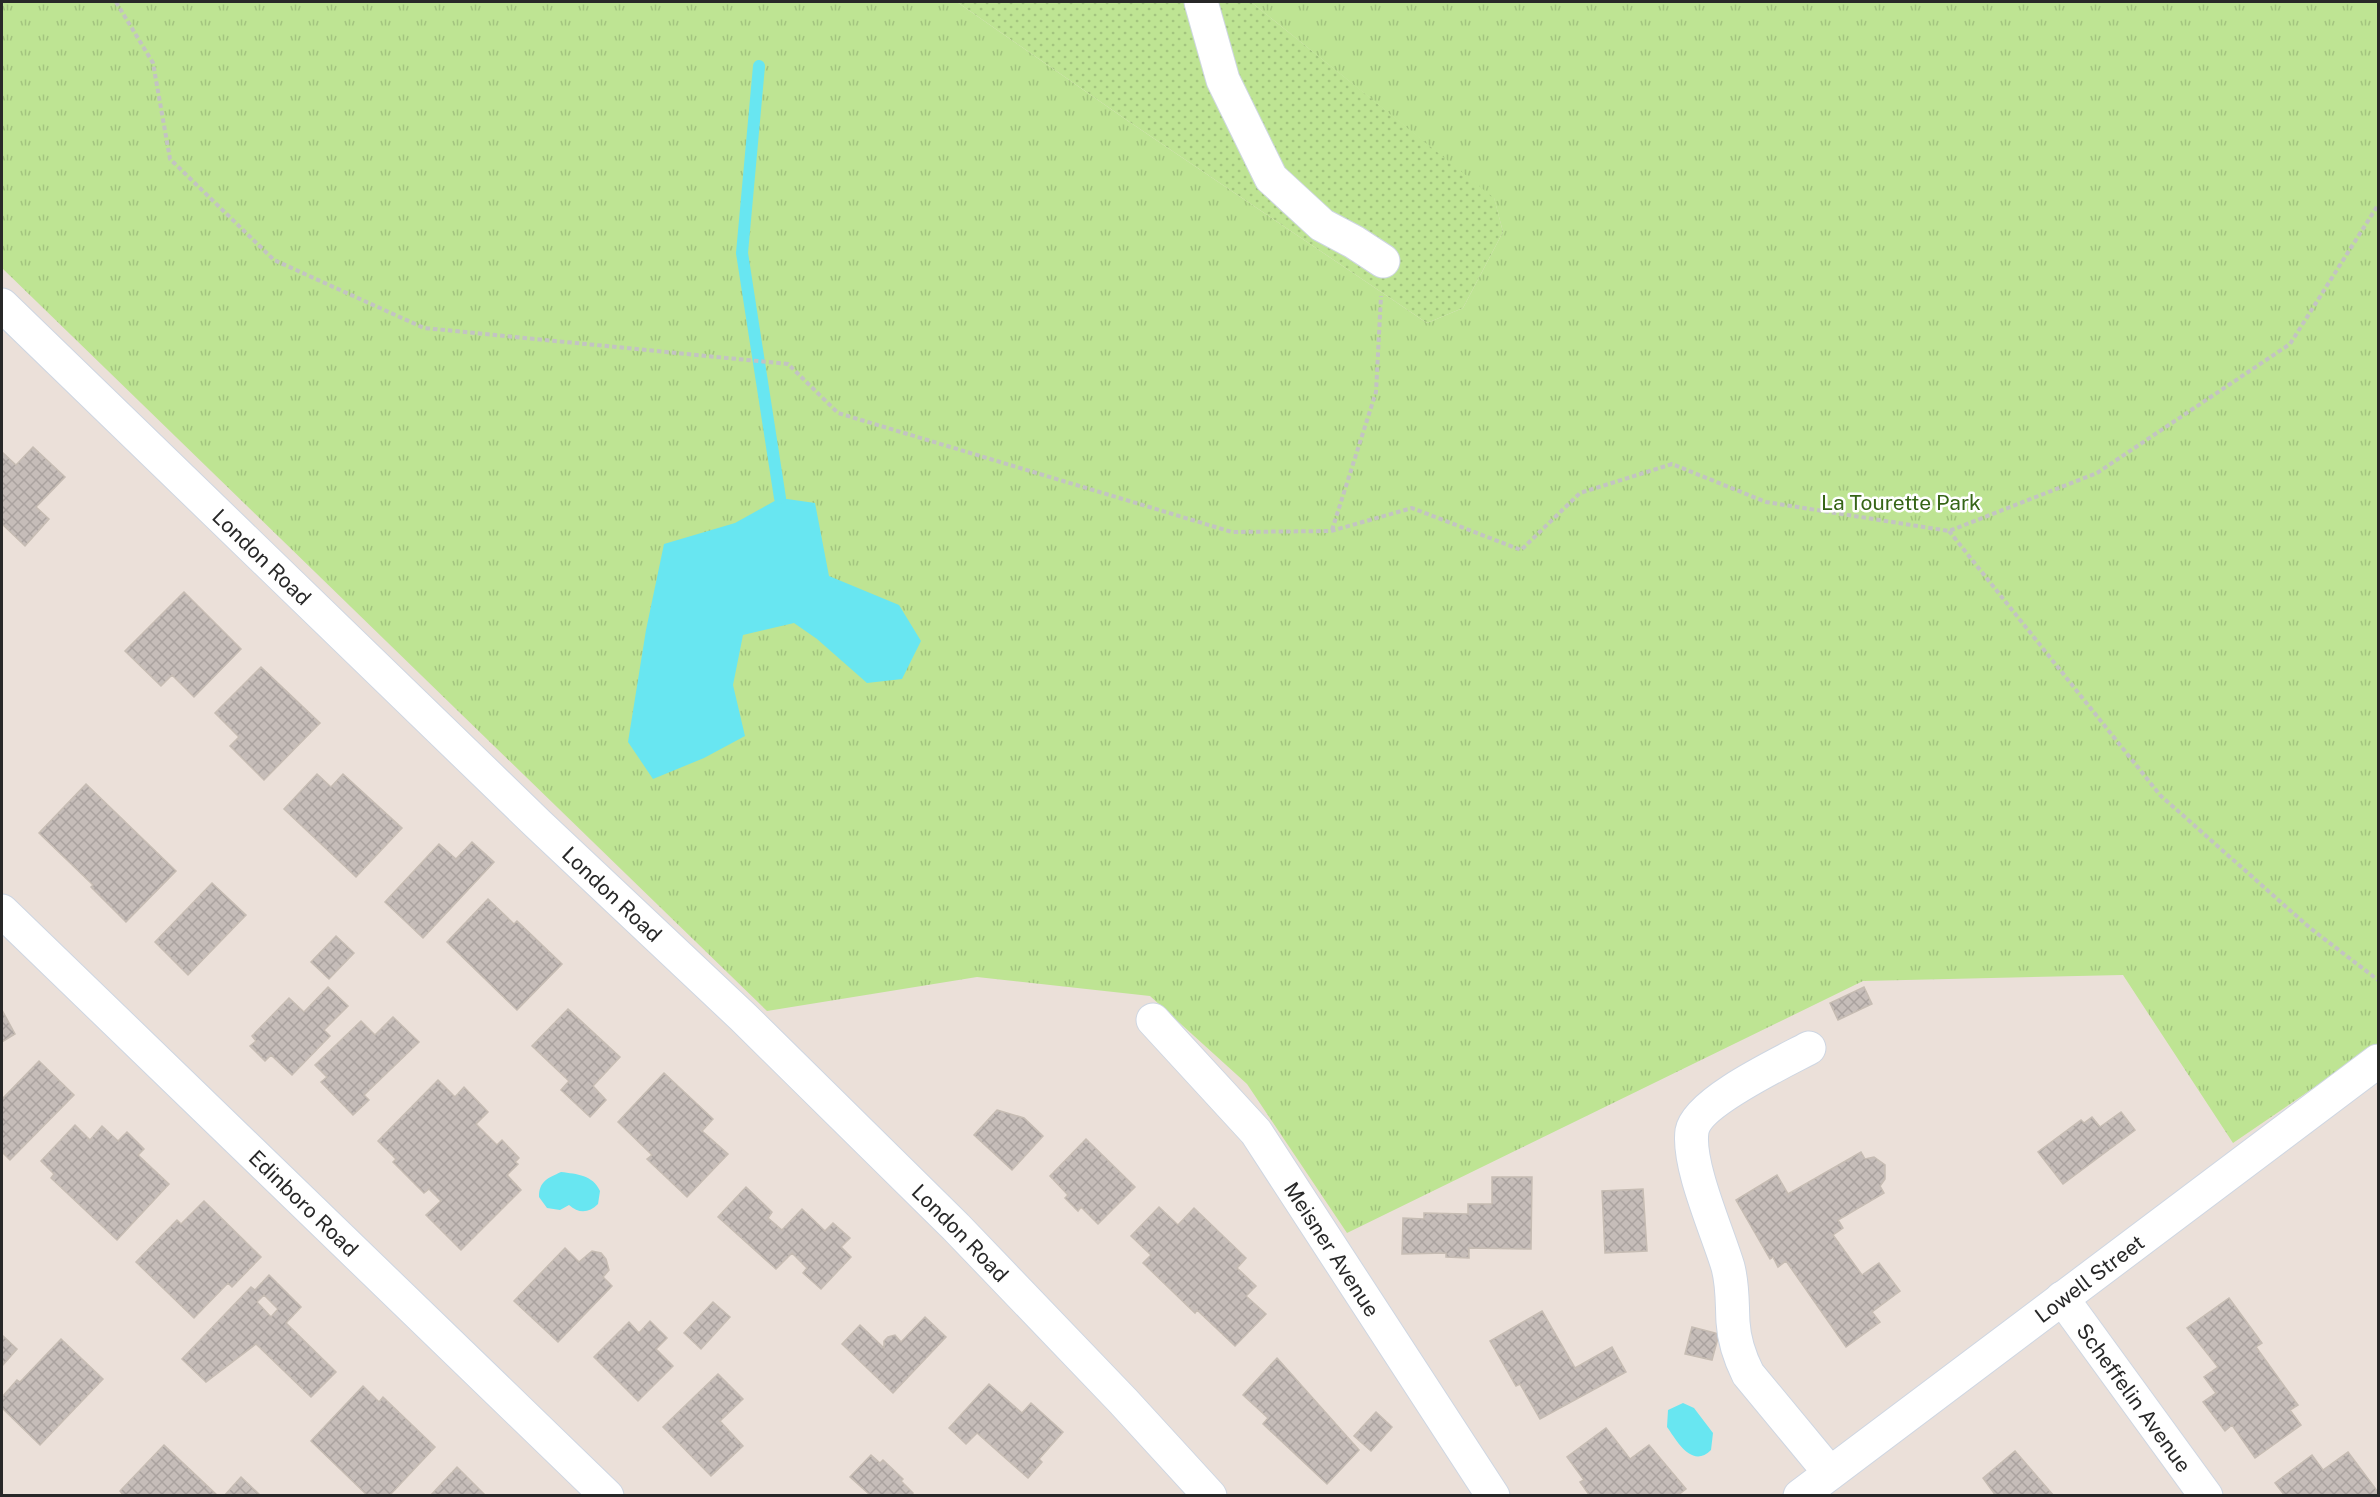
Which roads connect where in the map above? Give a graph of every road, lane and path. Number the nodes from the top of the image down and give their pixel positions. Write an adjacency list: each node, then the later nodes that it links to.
1 (116, 2): 6 (path)
2 (1201, 2): 4 (street)
3 (2379, 205): 7 (path)
4 (1383, 261): 6 (path)
5 (2, 305): 16 (street, London Road)
6 (1331, 531): 7 (path)
7 (1949, 531): 9 (path)
8 (2, 911): 15 (street, Edinboro Road)
9 (2379, 980)
10 (1153, 1020): 17 (street, Meisner Avenue)
11 (1809, 1048): 14 (street)
12 (2379, 1061): 13 (street, Lowell Street)
13 (2062, 1298): 14 (street, Lowell Street); 19 (street, Scheffelin Avenue)
14 (1830, 1473): 18 (street, Lowell Street)
15 (607, 1496)
16 (1210, 1496)
17 (1493, 1496)
18 (1800, 1496)
19 (2206, 1496)

